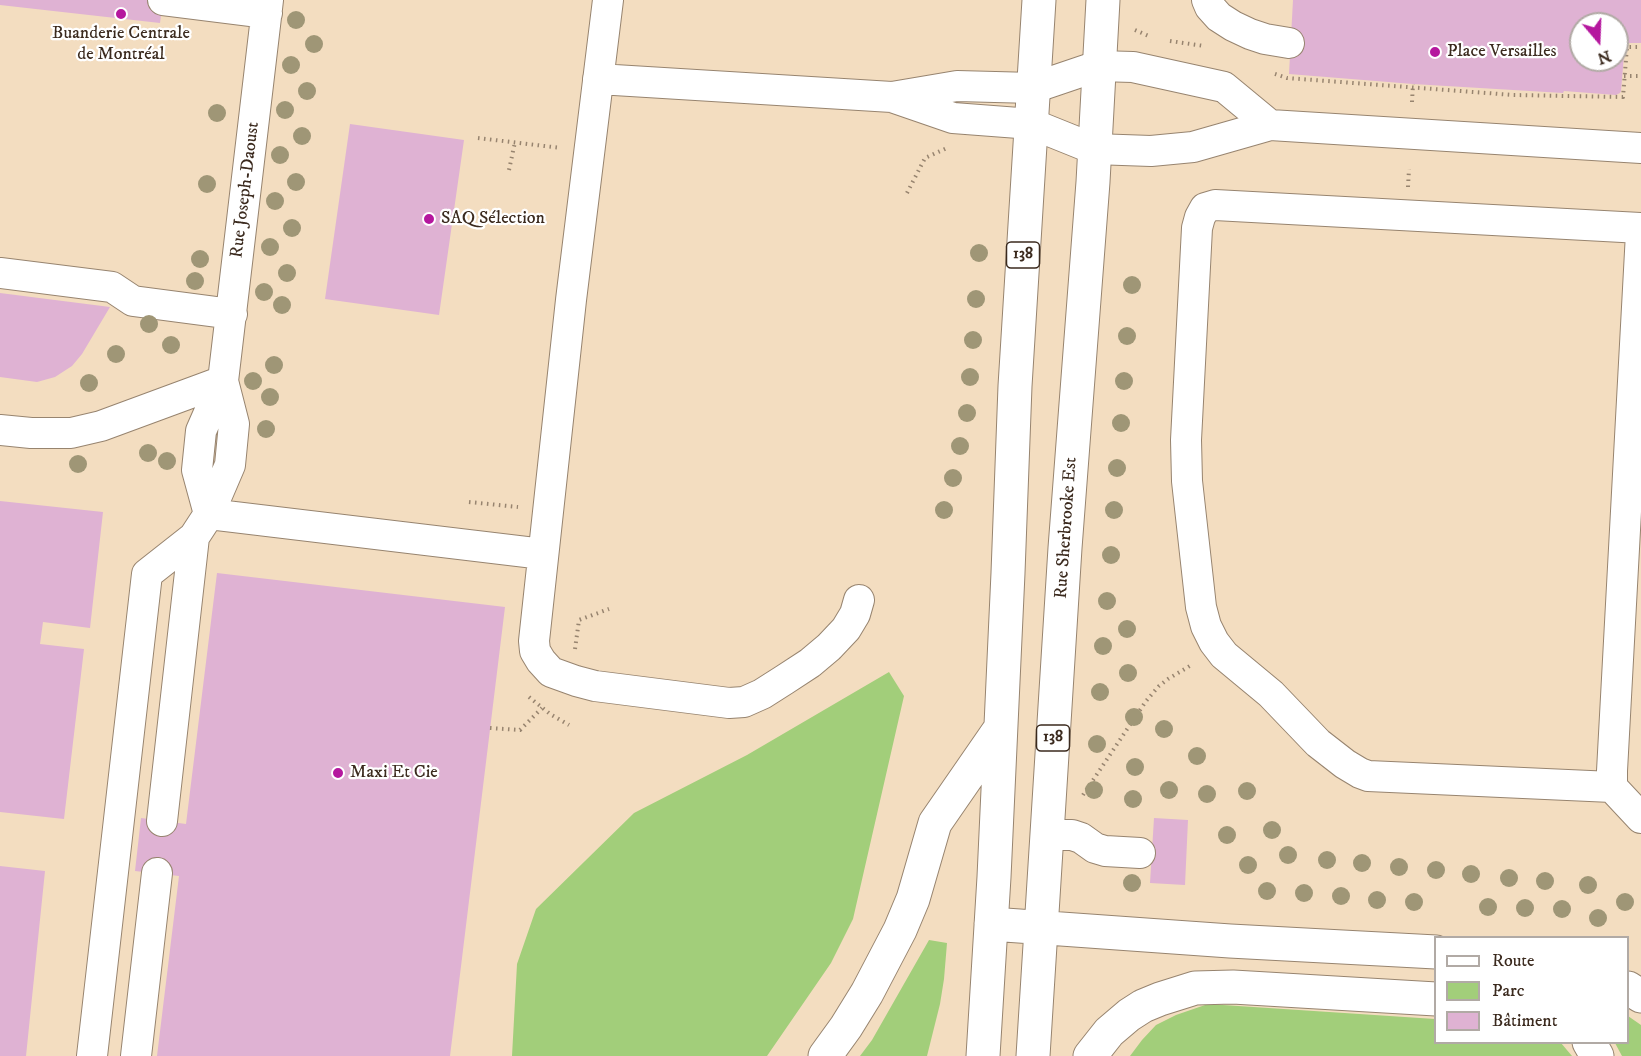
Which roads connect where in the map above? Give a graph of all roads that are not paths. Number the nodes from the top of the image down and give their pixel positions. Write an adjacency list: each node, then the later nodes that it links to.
1 (163, 0): 6 (street)
2 (608, 0): 9 (street)
3 (1039, 0): 10 (main road, 138)
4 (1103, 0): 8 (main road, Rue Sherbrooke Est / 138)
5 (1207, 0): 7 (street)
6 (267, 7): 19 (street, Rue Joseph-Daoust)
7 (1289, 43)
8 (1098, 66): 10 (street); 13 (street); 15 (main road, Rue Sherbrooke Est / 138)
9 (598, 79): 11 (street); 23 (street)
10 (1034, 88): 11 (street); 12 (main road, 138)
11 (892, 97): 12 (street)
12 (1032, 124): 15 (street); 25 (main road, 138)
13 (1270, 125): 14 (street); 15 (street)
14 (1641, 148)
15 (1094, 149): 29 (main road, Rue Sherbrooke Est / 138)
16 (1641, 228): 26 (street)
17 (1641, 233): 26 (street)
18 (0, 273): 19 (street)
19 (232, 314): 20 (street, Rue Joseph-Daoust)
20 (223, 381): 21 (street); 22 (street, Rue Joseph-Daoust)
21 (0, 430)
22 (201, 525): 23 (street); 28 (street); 36 (street)
23 (543, 554): 24 (street)
24 (859, 600)
25 (1000, 729): 32 (main road, 138); 38 (main road)
26 (1612, 787): 27 (street)
27 (1641, 818)
28 (162, 821)
29 (1046, 835): 30 (street); 33 (main road, Rue Sherbrooke Est / 138)
30 (1140, 853)
31 (157, 873): 37 (street)
32 (991, 924): 33 (main road); 39 (main road, 138)
33 (1041, 928): 34 (main road); 40 (main road, Rue Sherbrooke Est / 138)
34 (1434, 952)
35 (1434, 999): 41 (main road)
36 (92, 1056)
37 (136, 1056)
38 (825, 1056)
39 (983, 1056)
40 (1033, 1056)
41 (1090, 1056)

